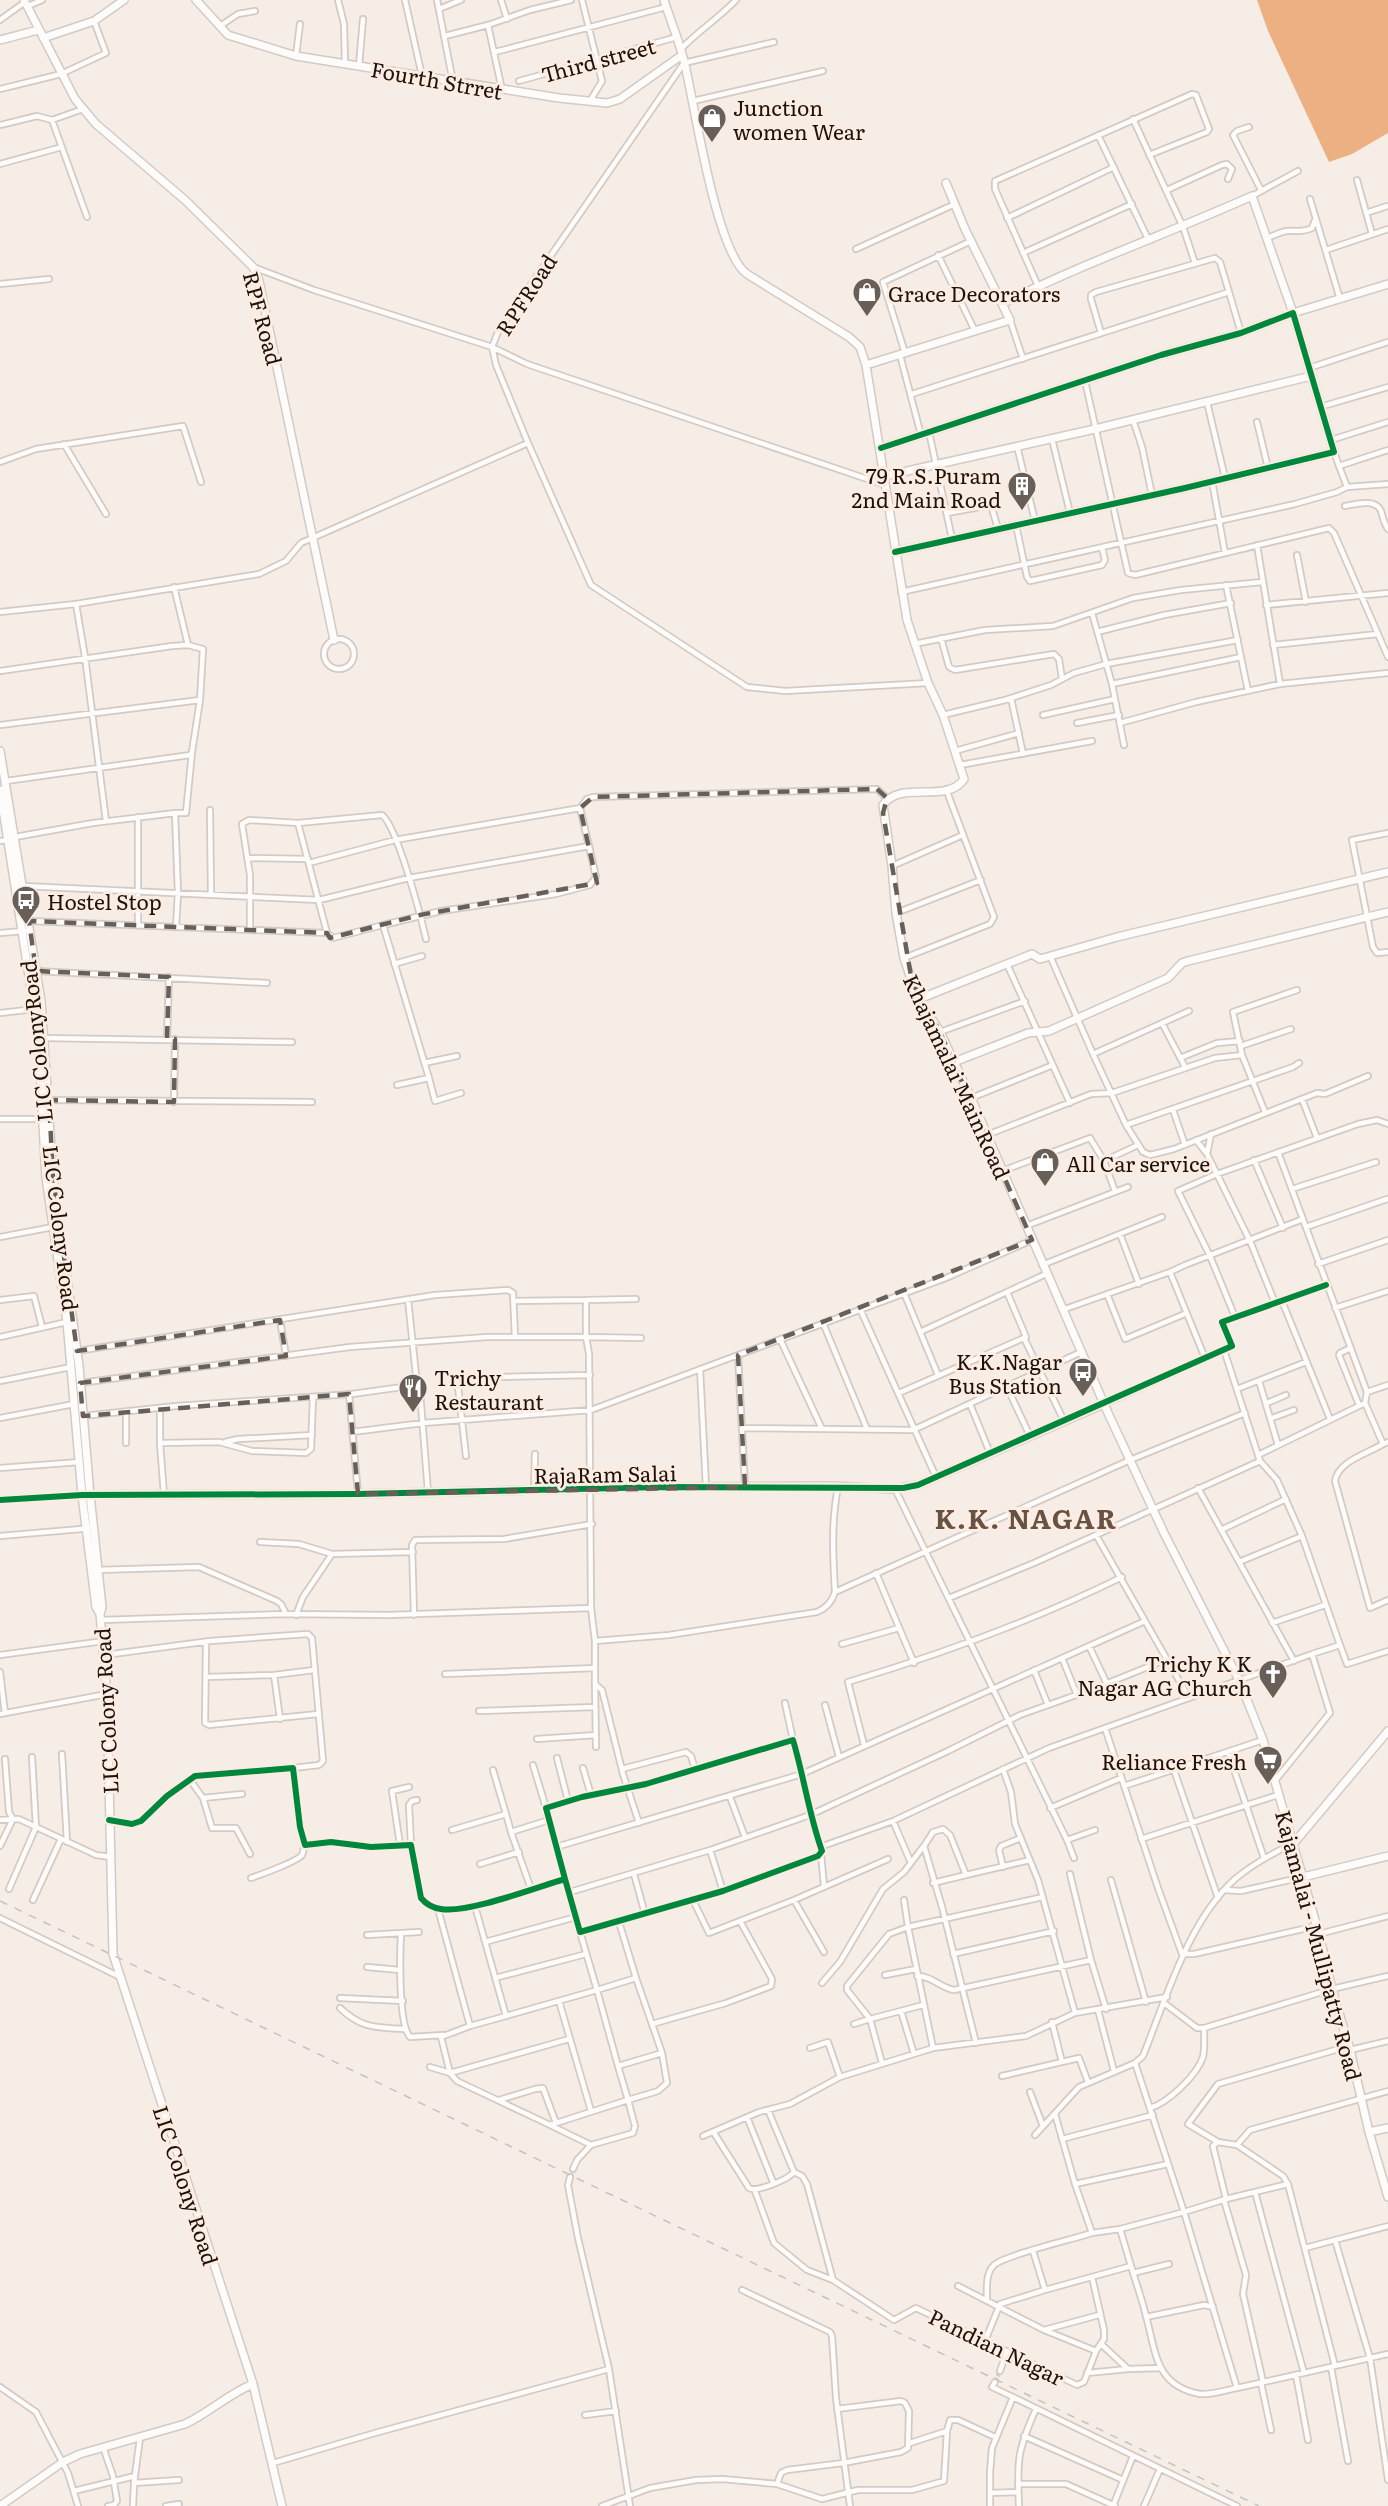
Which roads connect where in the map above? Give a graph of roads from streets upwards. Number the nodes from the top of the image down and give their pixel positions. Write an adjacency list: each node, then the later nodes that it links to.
1 (42, 0): 12 (street)
2 (124, 0): 19 (street)
3 (196, 0): 22 (street, Fourth Strret)
4 (338, 0): 34 (street)
5 (405, 0): 38 (street)
6 (437, 0): 14 (street)
7 (460, 0): 14 (street)
8 (501, 0): 16 (street)
9 (571, 0): 16 (street)
10 (582, 0): 23 (street)
11 (736, 0): 32 (street, RPFRoad)
12 (26, 3): 17 (street); 24 (street, RPF Road)
13 (665, 4): 23 (street); 26 (street)
14 (439, 9): 25 (street)
15 (255, 11): 22 (street)
16 (507, 19): 21 (street)
17 (0, 20)
18 (363, 20): 35 (street)
19 (94, 21): 27 (street); 37 (street)
20 (300, 24): 31 (street)
21 (488, 25): 25 (street); 30 (street)
22 (220, 26): 31 (street, Fourth Strret)
23 (590, 27): 30 (street); 33 (street)
24 (38, 30): 27 (street, RPF Road); 28 (street)
25 (446, 36): 40 (street)
26 (677, 37): 32 (street); 33 (street, Third street)
27 (43, 38): 37 (street, RPF Road)
28 (0, 40)
29 (774, 42): 32 (street)
30 (495, 52): 42 (street)
31 (296, 56): 34 (street, Fourth Strret)
32 (682, 56): 43 (street); 44 (street, Fourth Strret); 95 (street, RPFRoad)
33 (598, 59): 39 (street, Third street); 44 (street)
34 (345, 64): 35 (street, Fourth Strret)
35 (359, 66): 38 (street, Fourth Strret)
36 (823, 71): 43 (street)
37 (62, 74): 41 (street); 45 (street, RPF Road)
38 (423, 76): 40 (street, Fourth Strret)
39 (519, 81)
40 (453, 82): 42 (street, Fourth Strret)
41 (0, 88)
42 (502, 90): 44 (street, Fourth Strret)
43 (693, 101): 98 (street)
44 (590, 102)
45 (83, 108): 47 (street); 81 (street, RPF Road)
46 (1133, 119): 50 (street); 52 (street); 52 (street)
47 (52, 120): 48 (street); 51 (street)
48 (0, 125)
49 (1249, 127): 60 (street)
50 (1098, 135): 54 (street); 68 (street)
51 (62, 147): 53 (street); 67 (street)
52 (1149, 155): 59 (street)
53 (0, 164)
54 (1114, 168): 64 (street); 68 (street)
55 (1298, 171): 60 (street)
56 (1228, 179): 59 (street)
57 (1357, 180): 66 (street)
58 (946, 183): 63 (street)
59 (1167, 190): 70 (street)
60 (1261, 190): 61 (street)
61 (1252, 196): 70 (street); 73 (street)
62 (1310, 199): 69 (street)
63 (955, 204): 74 (street); 76 (street)
64 (1132, 204): 75 (street); 78 (street)
65 (1386, 206): 66 (street)
66 (1366, 213): 72 (street)
67 (87, 217)
68 (1007, 218): 78 (street)
69 (1315, 220): 73 (street); 77 (street)
70 (1183, 227): 75 (street); 80 (street)
71 (1388, 229): 72 (street)
72 (1372, 234): 77 (street)
73 (1267, 238): 89 (street)
74 (971, 241): 79 (street); 88 (street)
75 (1149, 241): 85 (street)
76 (856, 249)
77 (1326, 250): 87 (street)
78 (1023, 253): 85 (street)
79 (938, 255): 91 (street); 96 (street)
80 (1196, 263): 86 (street); 92 (street)
81 (253, 267): 95 (street); 141 (street, RPF Road)
82 (49, 279): 83 (street)
83 (0, 284)
84 (1388, 284): 87 (street)
85 (1038, 286): 88 (street)
86 (1229, 292): 92 (street); 93 (street)
87 (1340, 299): 89 (street)
88 (1002, 304): 90 (street)
89 (1293, 313): 93 (street); 99 (street)
90 (1010, 320): 91 (street); 97 (street)
91 (975, 332): 96 (street)
92 (1101, 333): 97 (street)
93 (1241, 333): 100 (street)
94 (1388, 342): 99 (street)
95 (492, 347): 113 (street); 128 (street, RPFRoad)
96 (903, 354): 98 (street); 102 (street)
97 (1023, 358): 102 (street)
98 (866, 364): 116 (street)
99 (1310, 372): 103 (street); 104 (street)
100 (1085, 381): 108 (street); 109 (street)
101 (1388, 387): 104 (street)
102 (912, 393): 110 (street)
103 (1207, 402): 105 (street); 124 (street)
104 (1320, 407): 112 (street)
105 (1133, 420): 108 (street); 130 (street)
106 (1257, 422): 122 (street)
107 (1388, 422): 112 (street)
108 (1095, 429): 111 (street); 131 (street)
109 (929, 432): 110 (street); 120 (street)
110 (921, 435): 116 (street)
111 (1052, 439): 115 (street); 134 (street)
112 (1330, 440): 118 (street)
113 (528, 443): 141 (street); 177 (street)
114 (64, 444): 119 (street); 126 (street); 135 (street)
115 (1017, 446): 120 (street); 137 (street)
116 (881, 448): 123 (street)
117 (1388, 450): 121 (street)
118 (1334, 452): 121 (street); 122 (street)
119 (0, 462)
120 (936, 465): 123 (street); 133 (street)
121 (1339, 466): 129 (street)
122 (1268, 468): 124 (street)
123 (885, 477): 128 (street)
124 (1224, 478): 125 (street)
125 (1212, 481): 130 (street); 136 (street)
126 (201, 482)
127 (1388, 484): 129 (street)
128 (886, 485): 146 (street)
129 (1347, 487): 136 (street)
130 (1152, 495): 131 (street)
131 (1112, 504): 134 (street); 143 (street)
132 (1345, 506): 140 (street)
133 (947, 513): 139 (street); 142 (street)
134 (1070, 513): 137 (street)
135 (106, 514)
136 (1220, 520): 143 (street); 147 (street)
137 (1035, 521): 138 (street)
138 (1016, 525): 139 (street); 149 (street)
139 (998, 529): 142 (street)
140 (1388, 529)
141 (314, 537): 152 (street); 165 (street, RPF Road)
142 (952, 539): 146 (street)
143 (1120, 543): 145 (street); 147 (street)
144 (1257, 545): 147 (street); 150 (street); 155 (street)
145 (1102, 548): 149 (street); 149 (street)
146 (895, 552): 153 (street)
147 (1225, 553)
148 (1297, 555): 156 (street)
149 (1024, 564): 153 (street)
150 (1262, 582): 151 (street); 159 (street)
151 (1226, 585): 157 (street); 161 (street)
152 (174, 587): 158 (street); 168 (street)
153 (901, 592): 167 (street)
154 (1388, 593): 155 (street)
155 (1361, 597): 156 (street); 163 (street)
156 (1306, 602): 159 (street)
157 (1231, 603): 162 (street); 166 (street)
158 (76, 604): 160 (street); 170 (street)
159 (1266, 605): 169 (street)
160 (0, 612)
161 (1092, 613): 162 (street); 164 (street)
162 (1097, 632): 173 (street)
163 (1378, 634): 169 (street); 172 (street)
164 (941, 638): 167 (street); 176 (street)
165 (334, 640): 165 (street)
166 (1238, 640): 171 (street); 173 (street)
167 (914, 644): 177 (street)
168 (188, 645): 170 (street); 183 (street)
169 (1273, 645): 179 (street)
170 (85, 657): 174 (street); 184 (street)
171 (1241, 657): 178 (street); 180 (street)
172 (1388, 657)
173 (1106, 664): 176 (street); 178 (street)
174 (0, 671)
175 (1388, 672): 179 (street)
176 (1062, 679): 181 (street)
177 (928, 683): 185 (street)
178 (1112, 684): 182 (street)
179 (1280, 684): 180 (street)
180 (1248, 691): 189 (street)
181 (1011, 698): 185 (street); 191 (street)
182 (1115, 699): 186 (street); 187 (street)
183 (200, 700): 184 (street); 196 (street)
184 (92, 713): 190 (street); 199 (street)
185 (943, 715): 195 (street)
186 (1043, 715)
187 (1119, 715): 188 (street); 189 (street)
188 (1077, 723)
189 (1120, 723): 193 (street)
190 (0, 725)
191 (1018, 733): 195 (street); 197 (street)
192 (1092, 741): 197 (street)
193 (1124, 744)
194 (0, 751): 200 (street, LIC ColonyRoad)
195 (955, 751): 198 (street)
196 (192, 752): 199 (street); 207 (street)
197 (1023, 754): 198 (street)
198 (960, 765): 201 (street)
199 (100, 768): 200 (street); 209 (street)
200 (6, 781): 202 (street, LIC ColonyRoad)
201 (946, 789): 203 (street); 212 (street)
202 (3, 790): 204 (street, LIC ColonyRoad); 213 (street, LIC ColonyRoad)
203 (887, 798): 205 (street); 219 (street, Khajamalai MainRoad)
204 (1, 804): 213 (street, LIC ColonyRoad)
205 (580, 808): 214 (street); 216 (street)
206 (210, 810): 227 (street)
207 (175, 813): 208 (street); 226 (street)
208 (138, 817): 209 (street); 225 (street)
209 (106, 821): 213 (street)
210 (298, 823): 214 (street); 217 (street); 218 (street)
211 (1388, 834): 221 (street)
212 (963, 835): 219 (street); 223 (street)
213 (12, 839): 215 (street); 224 (street, LIC ColonyRoad); 239 (street, LIC ColonyRoad)
214 (395, 840): 218 (street); 222 (street)
215 (0, 841)
216 (589, 846): 222 (street); 232 (street)
217 (247, 858): 218 (street); 228 (street)
218 (309, 861): 229 (street)
219 (892, 866): 231 (street, Khajamalai MainRoad)
220 (1388, 872): 221 (street)
221 (1359, 878): 233 (street); 245 (street)
222 (409, 879): 229 (street); 232 (street)
223 (981, 880): 231 (street); 246 (street)
224 (24, 886): 225 (street); 234 (street, LIC ColonyRoad)
225 (137, 891): 226 (street); 236 (street)
226 (178, 893): 227 (street); 237 (street)
227 (211, 894): 228 (street)
228 (250, 896): 229 (street); 238 (street)
229 (319, 900): 241 (street)
230 (1388, 912): 233 (street)
231 (896, 913): 246 (street, Khajamalai MainRoad)
232 (420, 915): 235 (street); 242 (street)
233 (1365, 917): 243 (street); 258 (street)
234 (29, 921): 236 (street); 239 (street, LIC ColonyRoad)
235 (383, 925): 241 (street); 247 (street)
236 (138, 926): 237 (street)
237 (176, 927): 238 (street)
238 (250, 930): 241 (street)
239 (27, 931): 240 (street); 249 (street, LIC Colony Road); 255 (street, LIC ColonyRoad)
240 (0, 933)
241 (327, 933)
242 (426, 939)
243 (1388, 952)
244 (422, 956): 247 (street)
245 (1050, 956): 248 (street); 258 (street)
246 (904, 958): 253 (street, Khajamalai MainRoad)
247 (394, 964): 273 (street)
248 (1007, 964): 253 (street); 254 (street)
249 (36, 971): 250 (street); 263 (street, LIC Colony Road)
250 (169, 977): 251 (street); 264 (street)
251 (267, 983)
252 (1297, 990): 267 (street)
253 (919, 999): 261 (street, Khajamalai MainRoad)
254 (1024, 1001): 261 (street); 262 (street)
255 (35, 1009): 257 (street); 263 (street, LIC ColonyRoad)
256 (1189, 1011): 259 (street)
257 (0, 1013)
258 (1077, 1018): 262 (street); 268 (street)
259 (1162, 1023): 268 (street); 271 (street)
260 (1291, 1029): 267 (street)
261 (940, 1032): 272 (street, Khajamalai MainRoad)
262 (1039, 1032): 272 (street); 275 (street)
263 (42, 1035): 264 (street); 285 (street, LIC Colony Road); 292 (street, LIC ColonyRoad)
264 (167, 1039): 265 (street)
265 (175, 1039): 266 (street); 286 (street)
266 (292, 1042)
267 (1240, 1044): 269 (street); 271 (street)
268 (1093, 1054): 282 (street)
269 (1242, 1055): 276 (street); 279 (street)
270 (457, 1056): 273 (street)
271 (1180, 1058): 276 (street)
272 (954, 1062): 283 (street, Khajamalai MainRoad)
273 (424, 1063): 278 (street)
274 (1299, 1063): 279 (street)
275 (1053, 1065): 283 (street); 288 (street)
276 (1185, 1067): 282 (street)
277 (1368, 1076): 284 (street)
278 (429, 1078): 280 (street); 281 (street)
279 (1253, 1080): 289 (street); 290 (street)
280 (397, 1085)
281 (461, 1093)
282 (1112, 1093): 288 (street); 294 (street)
283 (971, 1098): 296 (street, Khajamalai MainRoad)
284 (1302, 1099): 290 (street); 297 (street)
285 (49, 1100): 286 (street); 292 (street, LIC Colony Road)
286 (174, 1102): 287 (street)
287 (312, 1102)
288 (1070, 1103): 296 (street)
289 (1173, 1110): 294 (street); 300 (street)
290 (1265, 1112): 295 (street)
291 (0, 1119): 292 (street)
292 (46, 1119): 314 (street, LIC ColonyRoad)
293 (1388, 1124): 297 (street)
294 (1126, 1125): 299 (street)
295 (1211, 1134): 298 (street); 302 (street)
296 (987, 1135): 306 (street, Khajamalai MainRoad)
297 (1317, 1138): 301 (street)
298 (1196, 1140): 300 (street); 302 (street)
299 (1138, 1145): 300 (street); 304 (street)
300 (1185, 1145)
301 (1278, 1152): 303 (street); 309 (street)
302 (1207, 1154): 307 (street)
303 (1254, 1160): 307 (street); 317 (street)
304 (1104, 1161): 306 (street); 310 (street)
305 (1376, 1162): 309 (street)
306 (1002, 1171): 315 (street, Khajamalai MainRoad)
307 (1217, 1174): 322 (street); 323 (street)
308 (1128, 1186): 310 (street)
309 (1292, 1189): 313 (street)
310 (1115, 1191): 315 (street)
311 (1387, 1199): 316 (street)
312 (1162, 1217): 318 (street)
313 (1303, 1219): 316 (street); 317 (street)
314 (57, 1226): 319 (street); 347 (street, LIC ColonyRoad); 365 (street, LIC Colony Road)
315 (1026, 1226): 320 (street, Khajamalai MainRoad)
316 (1306, 1227): 324 (street)
317 (1283, 1228): 322 (street)
318 (1120, 1234): 325 (street); 328 (street)
319 (0, 1237)
320 (1032, 1240): 325 (street, Khajamalai MainRoad); 332 (street)
321 (1388, 1240): 324 (street)
322 (1250, 1241): 323 (street); 340 (street)
323 (1210, 1256): 326 (street); 345 (street)
324 (1318, 1264): 329 (street)
325 (1042, 1265): 327 (street, Khajamalai MainRoad)
326 (1170, 1272): 328 (street); 344 (street)
327 (1046, 1274): 331 (street); 343 (street, Khajamalai MainRoad)
328 (1139, 1284): 333 (street)
329 (1326, 1285): 339 (street); 341 (street)
330 (1388, 1291): 341 (street)
331 (1007, 1292): 350 (street); 355 (street)
332 (904, 1293): 342 (street); 350 (street)
333 (1109, 1295): 343 (street); 344 (street)
334 (408, 1299): 338 (street); 346 (street); 357 (street)
335 (586, 1299): 336 (street); 338 (street); 353 (street)
336 (636, 1299)
337 (0, 1300): 349 (street)
338 (514, 1301): 352 (street)
339 (1282, 1301): 340 (street); 367 (street)
340 (1275, 1303): 345 (street)
341 (1335, 1308): 359 (street)
342 (860, 1309): 348 (street); 380 (street)
343 (1062, 1310): 361 (street, Khajamalai MainRoad)
344 (1186, 1313): 364 (street)
345 (1235, 1317): 358 (street)
346 (280, 1320): 363 (street); 365 (street)
347 (67, 1322): 349 (street); 365 (street, LIC ColonyRoad)
348 (823, 1323): 356 (street); 403 (street)
349 (42, 1327): 351 (street)
350 (920, 1332): 371 (street)
351 (0, 1337)
352 (515, 1337): 353 (street); 357 (street)
353 (586, 1337): 354 (street); 370 (street)
354 (640, 1338)
355 (1024, 1338): 369 (street); 371 (street)
356 (780, 1339): 362 (street); 402 (street)
357 (412, 1342): 363 (street); 375 (street)
358 (1232, 1346): 360 (street); 366 (street)
359 (1351, 1348): 379 (street); 388 (street)
360 (1224, 1350): 364 (street); 366 (street)
361 (1081, 1352): 369 (street); 387 (street, Khajamalai MainRoad)
362 (738, 1355): 368 (street); 401 (street)
363 (286, 1356): 374 (street)
364 (1205, 1358): 387 (street)
365 (74, 1359): 372 (street); 374 (street, LIC Colony Road); 385 (street, LIC ColonyRoad)
366 (1227, 1359): 378 (street)
367 (1306, 1362): 373 (street); 397 (street)
368 (700, 1370): 390 (street); 422 (street)
369 (1042, 1371): 377 (street); 399 (street)
370 (590, 1375): 390 (street); 398 (street)
371 (938, 1375): 380 (street)
372 (0, 1381)
373 (1259, 1381): 378 (street); 384 (street)
374 (80, 1383): 394 (street, LIC Colony Road)
375 (417, 1385): 381 (street); 400 (street)
376 (1388, 1385): 379 (street)
377 (1007, 1387): 386 (street); 407 (street)
378 (1237, 1389): 393 (street)
379 (1367, 1392): 388 (street)
380 (898, 1393): 404 (street)
381 (349, 1394): 383 (street); 405 (street)
382 (1286, 1395): 384 (street)
383 (313, 1397): 389 (street); 406 (street)
384 (1267, 1403): 396 (street)
385 (75, 1404): 395 (street); 419 (street, LIC ColonyRoad)
386 (970, 1404): 404 (street); 414 (street)
387 (1104, 1404): 399 (street, RajaRam Salai); 417 (street, Kajamalai - Mullipatty Road)
388 (1362, 1404): 397 (street); 411 (street)
389 (160, 1408): 392 (street); 410 (street)
390 (591, 1410): 398 (street); 427 (street)
391 (1294, 1410): 396 (street)
392 (126, 1412): 394 (street); 409 (street)
393 (1245, 1413): 415 (street); 417 (street)
394 (83, 1416): 431 (street, LIC Colony Road)
395 (0, 1418)
396 (1272, 1418): 412 (street)
397 (1330, 1419): 412 (street)
398 (460, 1420): 400 (street); 416 (street)
399 (1064, 1421): 407 (street, RajaRam Salai)
400 (423, 1423): 405 (street); 429 (street)
401 (742, 1428): 402 (street); 423 (street)
402 (822, 1429): 403 (street)
403 (867, 1430): 404 (street)
404 (913, 1430): 421 (street)
405 (352, 1432): 430 (street)
406 (312, 1436): 408 (street); 408 (street)
407 (1029, 1436): 414 (street, RajaRam Salai)
408 (224, 1442): 410 (street)
409 (126, 1443)
410 (160, 1443): 432 (street)
411 (1386, 1443): 452 (street)
412 (1278, 1445): 415 (street)
413 (535, 1454): 428 (street)
414 (990, 1454): 421 (street, RajaRam Salai)
415 (1258, 1455): 418 (street)
416 (466, 1456)
417 (1130, 1460): 435 (street, Kajamalai - Mullipatty Road); 443 (street)
418 (1260, 1461): 425 (street); 433 (street)
419 (80, 1462): 420 (street); 431 (street, LIC ColonyRoad)
420 (0, 1468)
421 (936, 1477): 426 (street, RajaRam Salai)
422 (706, 1487): 423 (street, RajaRam Salai); 427 (street, RajaRam Salai)
423 (745, 1487): 424 (street, RajaRam Salai)
424 (838, 1487): 426 (street, RajaRam Salai); 450 (street)
425 (1198, 1488): 435 (street); 438 (street)
426 (895, 1489): 443 (street)
427 (592, 1490): 428 (street, RajaRam Salai); 436 (street)
428 (534, 1491): 429 (street, RajaRam Salai)
429 (428, 1493): 430 (street, RajaRam Salai)
430 (358, 1494): 432 (street, RajaRam Salai)
431 (86, 1495): 432 (street, RajaRam Salai); 434 (street); 437 (street, LIC Colony Road)
432 (164, 1495)
433 (1286, 1499): 438 (street); 441 (street)
434 (0, 1500)
435 (1152, 1510): 439 (street); 484 (street, Kajamalai - Mullipatty Road)
436 (592, 1524): 444 (street); 454 (street)
437 (90, 1528): 440 (street); 447 (street)
438 (1221, 1530): 446 (street)
439 (1096, 1535): 449 (street); 451 (street)
440 (0, 1536)
441 (1302, 1536): 446 (street); 453 (street)
442 (260, 1542): 445 (street)
443 (926, 1551): 448 (street); 451 (street)
444 (413, 1552): 445 (street); 457 (street)
445 (332, 1554): 456 (street)
446 (1239, 1562): 460 (street)
447 (95, 1570): 455 (street); 458 (street)
448 (876, 1574): 450 (street); 461 (street)
449 (1122, 1577): 459 (street); 465 (street)
450 (835, 1592): 463 (street)
451 (949, 1598): 465 (street)
452 (1387, 1602)
453 (1325, 1605): 460 (street); 467 (street)
454 (591, 1608): 457 (street); 463 (street)
455 (286, 1614): 456 (street); 458 (street)
456 (296, 1615): 457 (street)
457 (414, 1615)
458 (101, 1617): 462 (street, LIC Colony Road)
459 (1145, 1621): 468 (street); 474 (street)
460 (1272, 1623): 475 (street)
461 (899, 1628): 466 (street); 476 (street)
462 (104, 1641): 471 (street); 472 (street, LIC Colony Road)
463 (595, 1641): 477 (street)
464 (206, 1642): 472 (street); 478 (street); 483 (street)
465 (971, 1643): 476 (street); 487 (street)
466 (842, 1644)
467 (1340, 1645): 469 (street); 470 (street)
468 (1089, 1646): 473 (street); 486 (street)
469 (1388, 1651)
470 (1312, 1654): 475 (street); 526 (street)
471 (0, 1655)
472 (105, 1655): 488 (street, LIC Colony Road)
473 (1062, 1658): 479 (street); 489 (street)
474 (1165, 1660): 486 (street); 490 (street)
475 (1294, 1661): 484 (street)
476 (914, 1663): 506 (street)
477 (595, 1668): 482 (street); 485 (street)
478 (314, 1670): 481 (street); 497 (street)
479 (1034, 1670): 487 (street); 493 (street)
480 (0, 1672): 496 (street)
481 (274, 1674): 483 (street); 498 (street)
482 (445, 1674)
483 (206, 1677): 498 (street)
484 (1239, 1680): 490 (street); 505 (street, Kajamalai - Mullipatty Road)
485 (596, 1684): 494 (street); 518 (street)
486 (1107, 1684): 489 (street)
487 (993, 1689): 499 (street); 506 (street)
488 (107, 1694): 496 (street); 544 (street, LIC Colony Road)
489 (1077, 1695): 493 (street)
490 (1189, 1698): 500 (street)
491 (785, 1703): 504 (street)
492 (825, 1705): 511 (street)
493 (1047, 1705): 499 (street)
494 (595, 1707): 495 (street); 502 (street)
495 (479, 1710)
496 (3, 1714)
497 (318, 1714): 498 (street); 516 (street)
498 (280, 1719)
499 (1008, 1721): 513 (street); 541 (street)
500 (1105, 1728): 513 (street); 524 (street)
501 (1388, 1731): 559 (street)
502 (596, 1736): 503 (street); 507 (street)
503 (537, 1739)
504 (793, 1740): 519 (street); 523 (street)
505 (1263, 1740): 508 (street); 526 (street, Kajamalai - Mullipatty Road)
506 (864, 1745): 511 (street)
507 (596, 1747)
508 (1228, 1752): 522 (street); 537 (street)
509 (62, 1754): 558 (street)
510 (32, 1757): 549 (street)
511 (839, 1757): 523 (street)
512 (557, 1758): 536 (street)
513 (1027, 1758): 520 (street); 539 (street)
514 (5, 1760): 542 (street)
515 (532, 1765): 538 (street)
516 (293, 1768): 525 (street); 560 (street)
517 (583, 1768): 531 (street)
518 (622, 1769): 519 (street); 527 (street)
519 (695, 1769): 527 (street)
520 (1003, 1769): 546 (street); 554 (street)
521 (493, 1770): 540 (street)
522 (1174, 1770): 528 (street); 547 (street)
523 (802, 1774): 533 (street); 541 (street)
524 (1121, 1778): 528 (street); 539 (street)
525 (190, 1780): 534 (street); 544 (street)
526 (1274, 1782): 532 (street, Kajamalai - Mullipatty Road)
527 (627, 1786): 531 (street); 548 (street)
528 (1124, 1786): 556 (street)
529 (409, 1787): 561 (street)
530 (242, 1794): 534 (street)
531 (591, 1795): 536 (street)
532 (1278, 1795): 537 (street); 559 (street, Kajamalai - Mullipatty Road)
533 (730, 1797): 548 (street); 553 (street)
534 (203, 1798): 569 (street)
535 (417, 1800): 562 (street)
536 (567, 1801): 538 (street)
537 (1245, 1806): 547 (street); 574 (street)
538 (546, 1808): 545 (street)
539 (1050, 1808): 557 (street)
540 (506, 1814): 550 (street); 552 (street)
541 (810, 1815): 553 (street); 566 (street)
542 (13, 1819): 543 (street); 549 (street); 563 (street)
543 (0, 1820)
544 (109, 1820): 572 (street, LIC Colony Road)
545 (549, 1820): 552 (street); 565 (street)
546 (893, 1821): 566 (street); 577 (street)
547 (1192, 1822): 556 (street); 595 (street)
548 (639, 1823): 565 (street)
549 (36, 1827): 555 (street); 589 (street)
550 (452, 1830)
551 (1095, 1830): 557 (street)
552 (511, 1832): 568 (street)
553 (746, 1837): 567 (street)
554 (1021, 1838): 576 (street); 579 (street)
555 (61, 1839): 558 (street); 596 (street)
556 (1142, 1839): 620 (street)
557 (1067, 1840): 573 (street)
558 (67, 1842): 572 (street)
559 (1294, 1843): 574 (street); 583 (street, Kajamalai - Mullipatty Road)
560 (305, 1845): 561 (street); 584 (street)
561 (400, 1845): 562 (street)
562 (411, 1845): 601 (street)
563 (0, 1846)
564 (924, 1846): 577 (street); 582 (street); 587 (street)
565 (556, 1847): 585 (street)
566 (820, 1847): 570 (street)
567 (711, 1850): 580 (street); 592 (street)
568 (519, 1852): 578 (street); 590 (street)
569 (250, 1854)
570 (821, 1854): 588 (street); 592 (street)
571 (1388, 1856): 583 (street)
572 (111, 1857): 629 (street, LIC Colony Road)
573 (1074, 1858)
574 (1264, 1858): 591 (street)
575 (888, 1859): 588 (street)
576 (1030, 1860): 579 (street); 594 (street)
577 (911, 1863): 632 (street)
578 (480, 1864)
579 (1003, 1867): 582 (street)
580 (634, 1874): 593 (street); 602 (street)
581 (1070, 1874): 621 (street)
582 (966, 1875): 587 (street)
583 (1303, 1877): 591 (street); 610 (street, Kajamalai - Mullipatty Road)
584 (251, 1878)
585 (566, 1878): 590 (street); 593 (street)
586 (1112, 1880): 640 (street)
587 (933, 1883): 606 (street)
588 (824, 1886): 598 (street)
589 (9, 1889)
590 (531, 1889): 600 (street)
591 (1225, 1890): 595 (street)
592 (723, 1891): 597 (street)
593 (570, 1892): 604 (street)
594 (1043, 1897): 606 (street); 611 (street)
595 (1218, 1898): 620 (street)
596 (33, 1900)
597 (693, 1900): 602 (street); 607 (street)
598 (794, 1900): 607 (street); 617 (street)
599 (904, 1900): 609 (street)
600 (475, 1906): 601 (street); 616 (street)
601 (438, 1908): 653 (street)
602 (645, 1914): 608 (street)
603 (1388, 1916): 610 (street)
604 (576, 1917): 613 (street); 616 (street)
605 (0, 1918): 629 (street)
606 (945, 1919): 609 (street); 619 (street)
607 (740, 1921): 651 (street)
608 (619, 1922): 613 (street); 631 (street)
609 (908, 1927): 624 (street); 649 (street)
610 (1318, 1930): 620 (street); 633 (street, Kajamalai - Mullipatty Road)
611 (1054, 1931): 619 (street); 623 (street)
612 (419, 1932): 614 (street)
613 (580, 1932): 618 (street)
614 (401, 1933): 615 (street); 625 (street)
615 (368, 1935)
616 (485, 1942): 630 (street)
617 (824, 1952)
618 (586, 1954): 630 (street); 634 (street)
619 (953, 1954): 635 (street)
620 (1182, 1954): 636 (street)
621 (1091, 1960): 623 (street); 644 (street)
622 (367, 1967): 625 (street)
623 (1064, 1968): 635 (street); 647 (street)
624 (916, 1969): 626 (street); 627 (street)
625 (400, 1970): 638 (street)
626 (885, 1975)
627 (917, 1976): 635 (street); 642 (street)
628 (1388, 1976): 633 (street)
629 (120, 1977): 746 (street, LIC Colony Road)
630 (495, 1978): 648 (street)
631 (636, 1978): 634 (street); 651 (street)
632 (822, 1983)
633 (1332, 1989): 654 (street); 662 (street, Kajamalai - Mullipatty Road)
634 (597, 1990): 639 (street); 668 (street)
635 (962, 1990): 659 (street)
636 (1167, 1997): 640 (street); 641 (street)
637 (340, 1998): 638 (street)
638 (403, 2001): 655 (street)
639 (559, 2001): 648 (street); 657 (street)
640 (1146, 2002): 644 (street)
641 (1164, 2003): 654 (street); 667 (street)
642 (923, 2005): 646 (street); 661 (street)
643 (340, 2008): 655 (street)
644 (1106, 2008): 645 (street)
645 (1098, 2010): 647 (street); 670 (street)
646 (901, 2011): 649 (street); 664 (street)
647 (1075, 2013): 650 (street)
648 (506, 2016): 653 (street)
649 (870, 2019): 652 (street); 666 (street)
650 (1052, 2022): 659 (street); 665 (street)
651 (652, 2024): 663 (street)
652 (854, 2024)
653 (470, 2026): 656 (street)
654 (1204, 2028): 680 (street)
655 (404, 2029): 656 (street)
656 (443, 2035): 671 (street)
657 (569, 2039): 671 (street); 682 (street)
658 (1388, 2041): 662 (street)
659 (976, 2043): 661 (street)
660 (810, 2048): 673 (street)
661 (933, 2048): 664 (street)
662 (1350, 2048): 677 (street, Kajamalai - Mullipatty Road); 694 (street)
663 (662, 2054): 668 (street); 679 (street)
664 (914, 2054): 666 (street)
665 (1062, 2062): 672 (street); 674 (street)
666 (882, 2063): 673 (street)
667 (1135, 2063): 670 (street); 680 (street)
668 (618, 2066): 679 (street)
669 (430, 2067): 671 (street)
670 (1114, 2071): 674 (street)
671 (450, 2073): 678 (street)
672 (1002, 2076)
673 (840, 2077): 681 (street)
674 (1088, 2082): 683 (street)
675 (1388, 2091): 677 (street)
676 (1030, 2092): 687 (street)
677 (1361, 2098): 689 (street, Kajamalai - Mullipatty Road); 696 (street)
678 (499, 2100): 686 (street); 686 (street)
679 (628, 2100): 682 (street); 695 (street)
680 (1150, 2108): 684 (street)
681 (768, 2110): 685 (street); 699 (street)
682 (591, 2111): 686 (street)
683 (1055, 2115): 687 (street); 693 (street)
684 (1153, 2115): 693 (street); 697 (street)
685 (747, 2117): 690 (street); 701 (street)
686 (553, 2124): 695 (street)
687 (1043, 2126): 691 (street)
688 (1388, 2128): 689 (street)
689 (1369, 2132): 704 (street, Kajamalai - Mullipatty Road)
690 (714, 2133): 692 (street); 705 (street)
691 (1035, 2135)
692 (703, 2136)
693 (1062, 2139): 702 (street)
694 (1218, 2142): 696 (street); 708 (street)
695 (591, 2145): 698 (street)
696 (1237, 2145): 703 (street)
697 (1168, 2164): 702 (street); 709 (street)
698 (573, 2169)
699 (794, 2172): 701 (street); 720 (street)
700 (570, 2177): 738 (street)
701 (773, 2182): 705 (street)
702 (1075, 2184): 712 (street)
703 (1288, 2184): 706 (street); 714 (street)
704 (1386, 2185): 707 (street, Kajamalai - Mullipatty Road)
705 (755, 2191): 720 (street)
706 (1255, 2192): 708 (street); 742 (street)
707 (1388, 2197)
708 (1225, 2199): 709 (street); 745 (street)
709 (1184, 2212): 711 (street); 726 (street)
710 (1388, 2226): 713 (street)
711 (1120, 2229): 712 (street); 717 (street)
712 (1092, 2233): 715 (street)
713 (1335, 2240): 714 (street); 735 (street)
714 (1305, 2248): 736 (street)
715 (1033, 2251): 723 (street); 724 (street)
716 (1169, 2264): 718 (street)
717 (1131, 2266): 718 (street); 719 (street)
718 (1133, 2273): 728 (street)
719 (1092, 2277): 723 (street); 727 (street)
720 (833, 2280): 730 (street, Pandian Nagar)
721 (958, 2286): 724 (street)
722 (742, 2290): 750 (street)
723 (1045, 2290): 725 (street)
724 (987, 2301): 725 (street)
725 (998, 2307): 729 (street); 730 (street)
726 (1213, 2307): 728 (street); 748 (street)
727 (1099, 2314): 729 (street); 731 (street)
728 (1146, 2317): 737 (street)
729 (1044, 2330): 733 (street)
730 (985, 2341): 732 (street, Pandian Nagar)
731 (1101, 2344): 733 (street); 739 (street)
732 (1007, 2351): 740 (street); 741 (street, Pandian Nagar)
733 (1096, 2351): 741 (street)
734 (1388, 2354): 735 (street)
735 (1370, 2358): 736 (street); 772 (street)
736 (1333, 2367): 742 (street); 763 (street)
737 (1161, 2368): 739 (street); 748 (street)
738 (609, 2369): 752 (street); 765 (street)
739 (1128, 2369): 741 (street)
740 (1000, 2371)
741 (1087, 2373)
742 (1304, 2373): 743 (street)
743 (1296, 2375): 745 (street); 759 (street)
744 (995, 2382): 749 (street)
745 (1262, 2383): 748 (street); 754 (street)
746 (253, 2384): 758 (street); 765 (street, LIC Colony Road)
747 (0, 2387): 764 (street)
748 (1237, 2388)
749 (1013, 2397): 751 (street); 757 (street)
750 (837, 2409): 760 (street); 766 (street)
751 (1036, 2409): 756 (street); 762 (street)
752 (616, 2411): 753 (street); 780 (street)
753 (585, 2415)
754 (1271, 2430)
755 (947, 2431): 757 (street); 760 (street); 779 (street)
756 (1024, 2436): 771 (street); 775 (street)
757 (995, 2437): 778 (street)
758 (140, 2438): 761 (street); 768 (street)
759 (1308, 2440)
760 (910, 2443): 766 (street)
761 (103, 2447): 764 (street); 769 (street)
762 (1133, 2456): 767 (street); 771 (street)
763 (1348, 2461)
764 (63, 2462): 776 (street); 781 (street)
765 (273, 2463): 788 (street, LIC Colony Road)
766 (843, 2463): 774 (street); 779 (street)
767 (1160, 2469): 795 (street); 796 (street)
768 (135, 2476): 769 (street); 773 (street)
769 (113, 2480): 776 (street); 785 (street)
770 (179, 2480): 773 (street)
771 (1123, 2480): 794 (street)
772 (1388, 2480)
773 (134, 2483): 786 (street)
774 (777, 2484): 779 (street); 780 (street)
775 (1018, 2484): 777 (street); 794 (street)
776 (74, 2491): 784 (street)
777 (1018, 2492): 778 (street); 793 (street)
778 (990, 2493): 792 (street)
779 (847, 2494): 791 (street)
780 (629, 2497): 789 (street); 790 (street)
781 (8, 2504): 783 (street)
782 (179, 2504): 787 (street)
783 (0, 2506)
784 (78, 2506)
785 (108, 2506)
786 (133, 2506)
787 (166, 2506)
788 (282, 2506)
789 (602, 2506)
790 (630, 2506)
791 (850, 2506)
792 (990, 2506)
793 (1018, 2506)
794 (1114, 2506)
795 (1144, 2506)
796 (1237, 2506)

